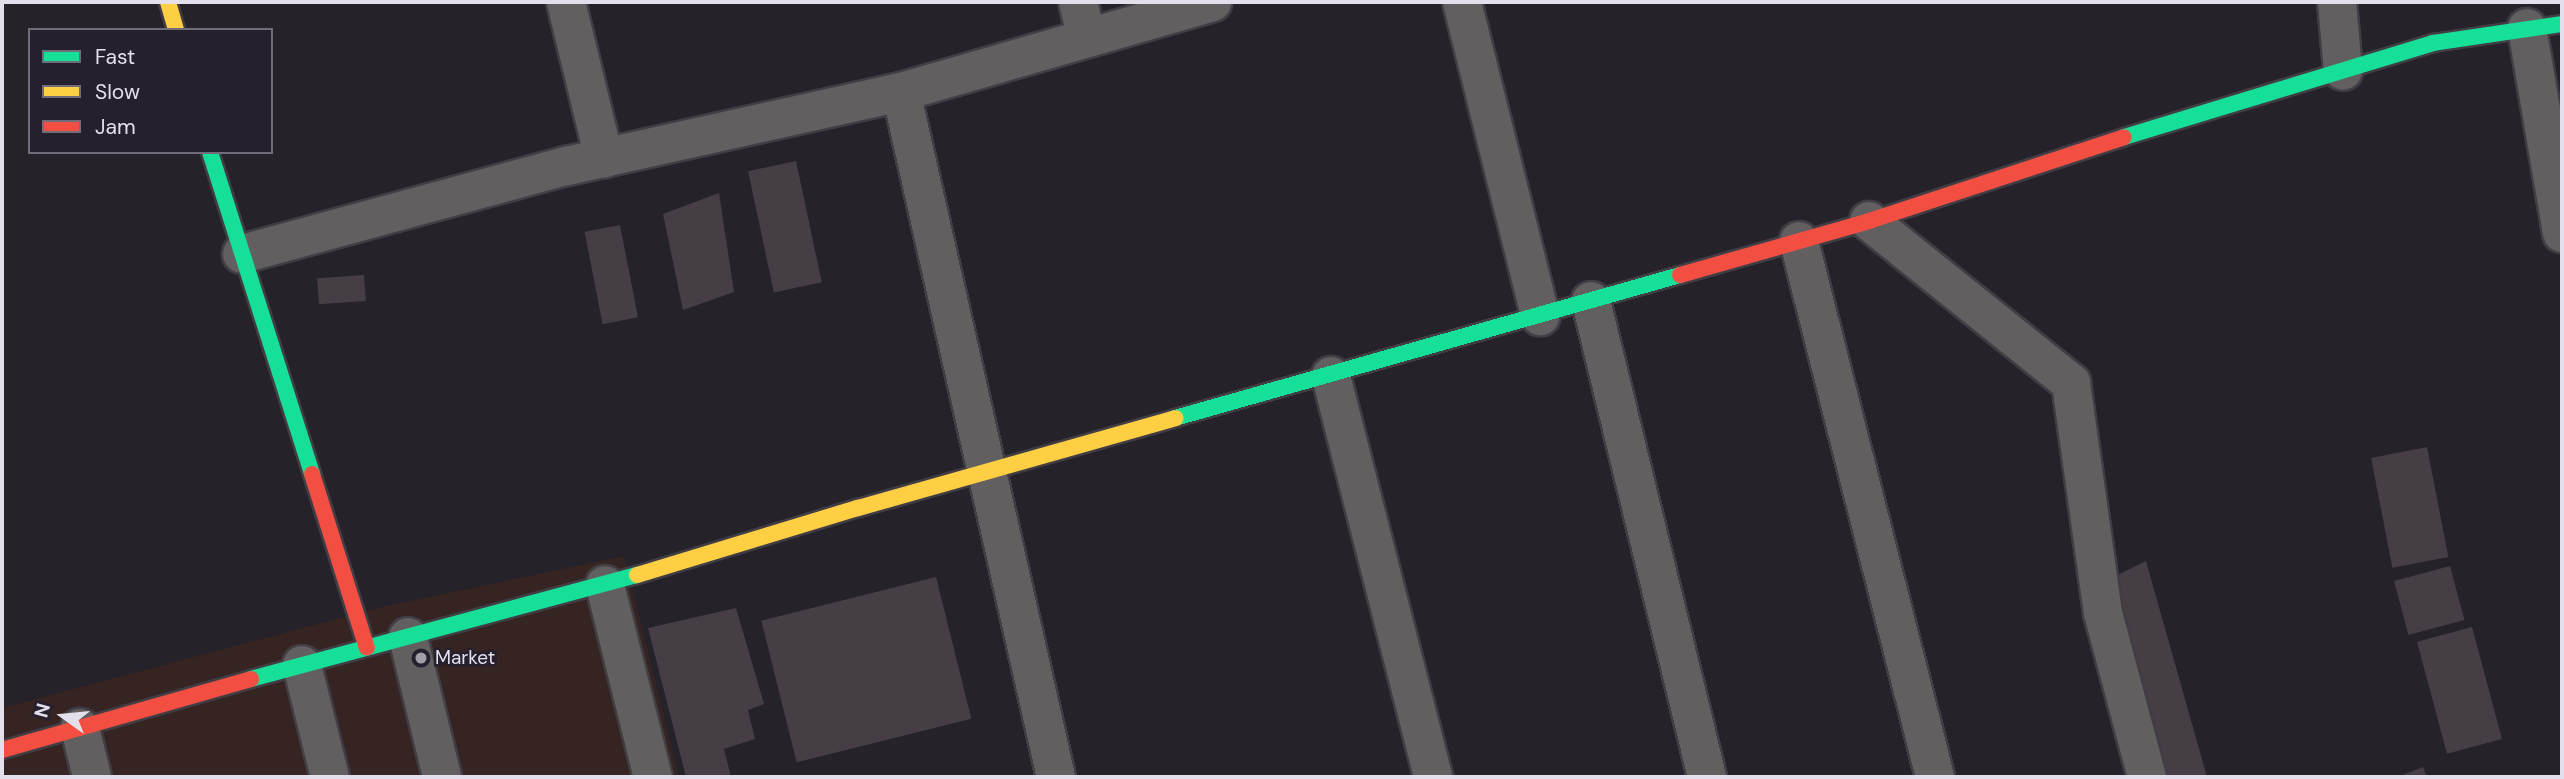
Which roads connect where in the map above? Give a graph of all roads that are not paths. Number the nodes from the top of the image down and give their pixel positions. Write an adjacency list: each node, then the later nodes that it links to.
1 (169, 2): 8 (street)
2 (566, 2): 13 (street)
3 (1078, 2): 9 (street)
4 (1212, 2): 9 (street)
5 (1462, 2): 19 (street)
6 (2337, 2): 10 (street)
7 (2544, 26): 10 (street); 15 (street)
8 (176, 28)
9 (1087, 38): 11 (street)
10 (2343, 71): 14 (street)
11 (901, 92): 13 (street); 21 (street)
12 (211, 154): 17 (street)
13 (604, 159): 17 (street)
14 (1869, 221): 16 (street); 36 (street)
15 (2562, 233)
16 (1799, 241): 18 (street); 35 (street)
17 (242, 254): 24 (street)
18 (1591, 301): 19 (street); 34 (street)
19 (1540, 316): 20 (street)
20 (1331, 376): 21 (street); 33 (street)
21 (986, 472): 22 (street); 32 (street)
22 (605, 585): 23 (street); 31 (street)
23 (408, 637): 24 (street); 30 (street)
24 (367, 648): 25 (street)
25 (302, 665): 26 (street); 29 (street)
26 (79, 728): 27 (street); 28 (street)
27 (2, 750)
28 (92, 777)
29 (330, 777)
30 (442, 777)
31 (653, 777)
32 (1056, 777)
33 (1433, 777)
34 (1707, 777)
35 (1934, 777)
36 (2147, 777)

